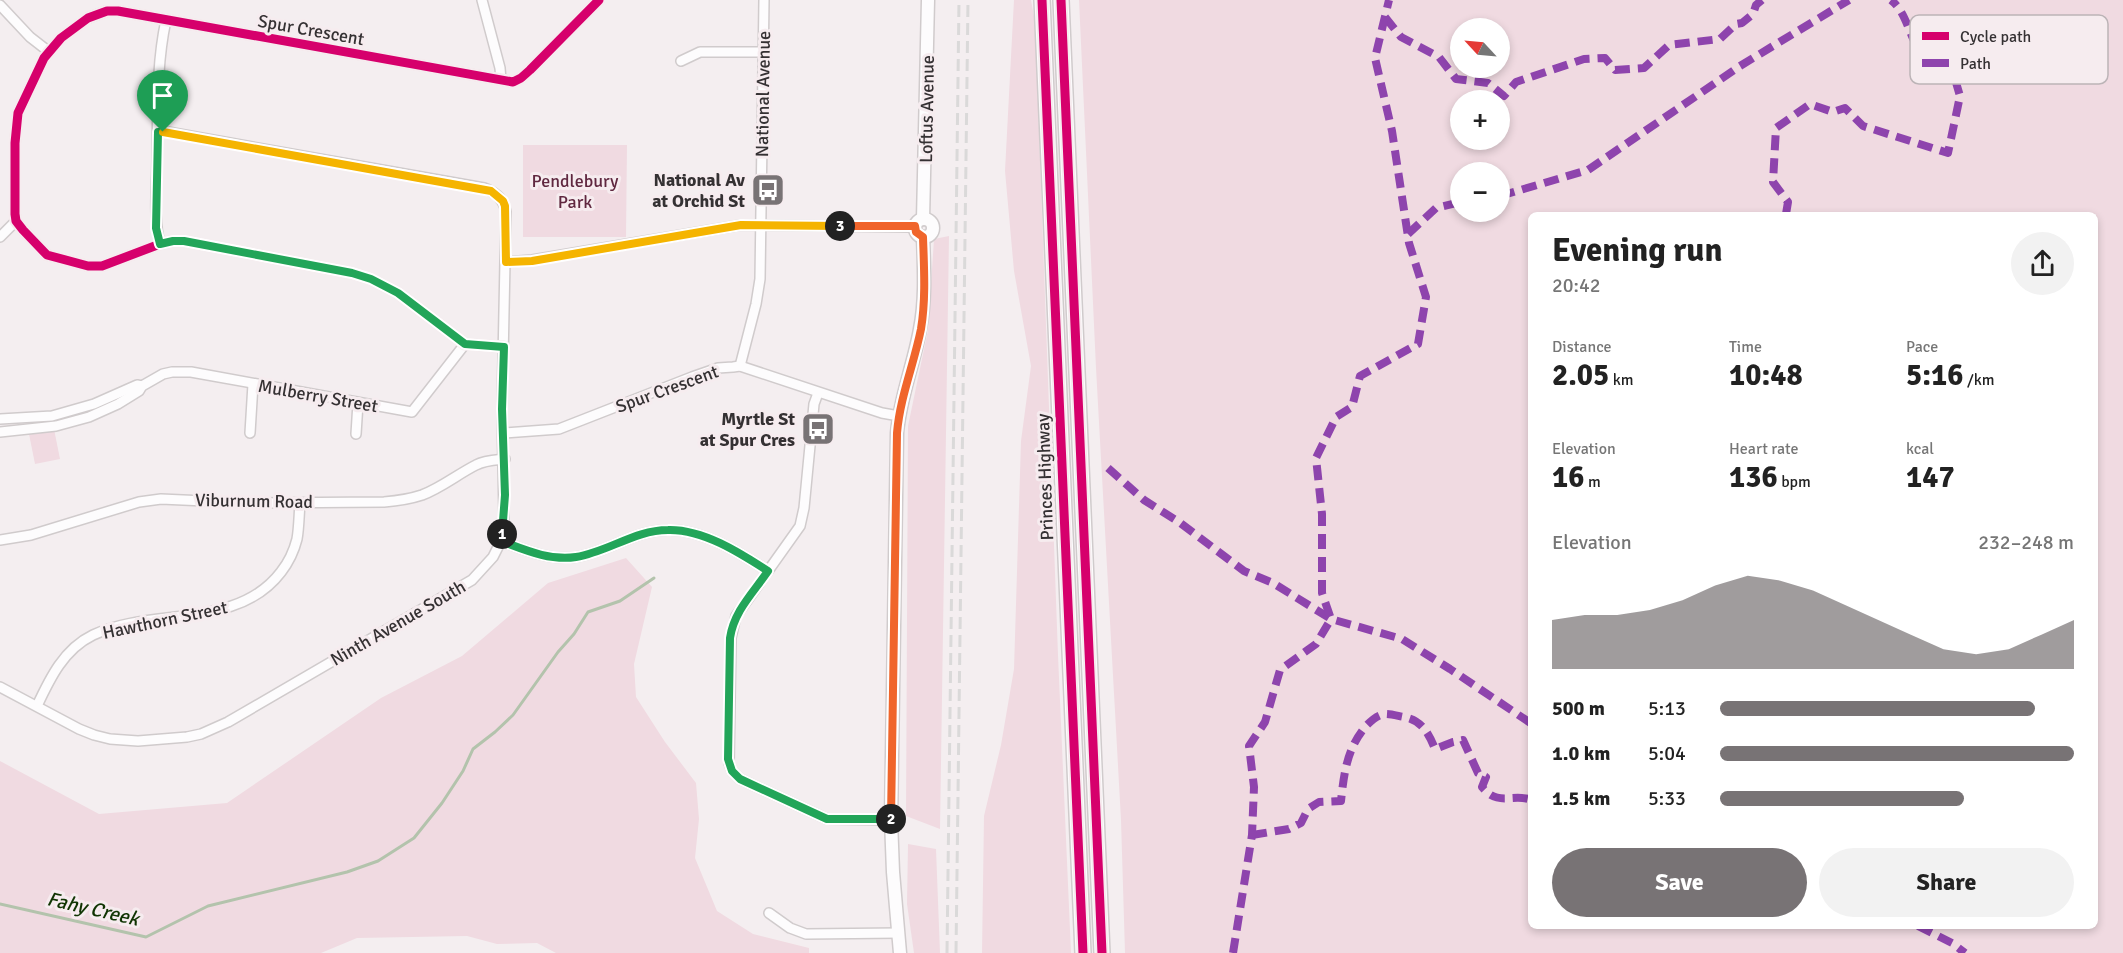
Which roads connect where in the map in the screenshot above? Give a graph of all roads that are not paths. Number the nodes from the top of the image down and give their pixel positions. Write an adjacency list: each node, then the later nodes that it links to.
1 (482, 0): 12 (street)
2 (599, 0): 12 (street)
3 (764, 0): 10 (street, National Avenue)
4 (928, 0): 16 (street, Loftus Avenue)
5 (1042, 0): 44 (highway, Princes Highway)
6 (1061, 0): 45 (highway, Princes Highway)
7 (0, 6): 9 (street)
8 (166, 20): 9 (street, Spur Crescent); 12 (street, Spur Crescent); 13 (street)
9 (48, 51): 14 (street, Spur Crescent)
10 (763, 52): 11 (street); 15 (street, National Avenue)
11 (681, 61)
12 (501, 80)
13 (158, 132): 18 (street); 19 (street, Ninth Avenue South)
14 (16, 221): 17 (street); 18 (street)
15 (760, 225): 16 (street); 19 (street); 22 (street, National Avenue)
16 (920, 227): 27 (street, Loftus Avenue)
17 (0, 237)
18 (160, 244): 20 (street)
19 (506, 262): 21 (street, Ninth Avenue South)
20 (465, 344): 21 (street); 26 (street, Mulberry Street)
21 (504, 347): 30 (street, Ninth Avenue South)
22 (740, 366): 25 (street, Spur Crescent); 30 (street, Spur Crescent)
23 (253, 384): 24 (street, Mulberry Street); 26 (street, Mulberry Street); 31 (street)
24 (142, 386): 28 (street, Mulberry Street); 29 (street, Mulberry Street)
25 (818, 393): 27 (street, Spur Crescent); 37 (street)
26 (358, 403): 32 (street)
27 (899, 416): 40 (street, Loftus Avenue)
28 (0, 419)
29 (0, 432)
30 (503, 433): 33 (street, Ninth Avenue South)
31 (250, 434)
32 (356, 434)
33 (505, 459): 34 (street, Viburnum Road); 36 (street, Ninth Avenue South)
34 (300, 503): 35 (street, Viburnum Road); 39 (street, Hawthorn Street)
35 (0, 540)
36 (501, 541): 37 (street); 39 (street, Ninth Avenue South)
37 (768, 571): 40 (street)
38 (0, 687): 39 (street, Ninth Avenue South)
39 (37, 706)
40 (891, 820): 42 (street, Loftus Avenue)
41 (768, 913): 42 (street)
42 (899, 933): 43 (street, Loftus Avenue)
43 (900, 953)
44 (1083, 953)
45 (1102, 953)

